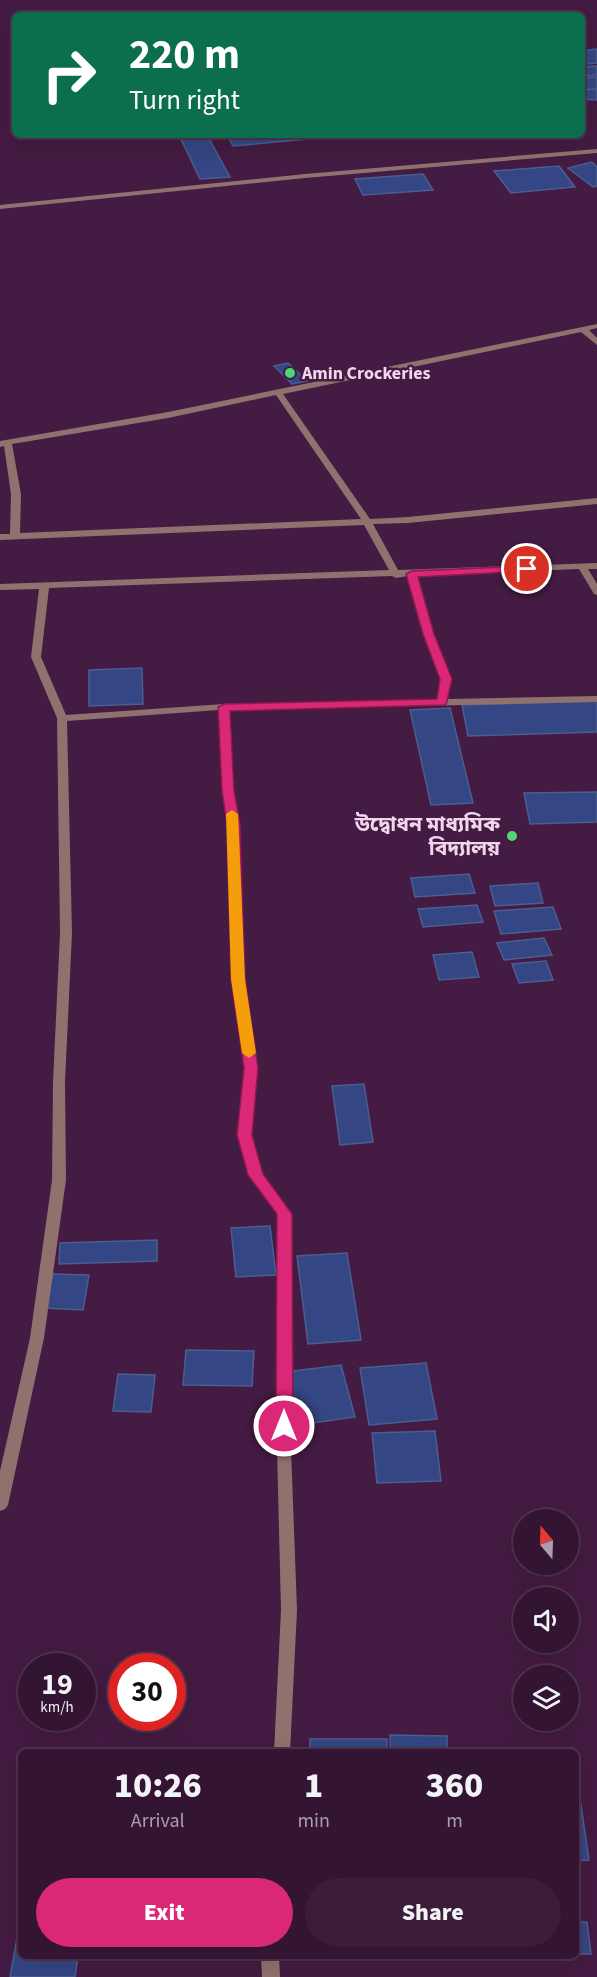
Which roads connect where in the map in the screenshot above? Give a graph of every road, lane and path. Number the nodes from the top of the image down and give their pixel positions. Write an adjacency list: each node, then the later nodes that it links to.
1 (597, 151): 2 (street)
2 (0, 207)
3 (597, 326): 4 (street)
4 (583, 329): 5 (street); 6 (street)
5 (597, 343)
6 (278, 392): 7 (street); 9 (street)
7 (4, 444): 10 (street)
8 (597, 501): 9 (street)
9 (368, 521): 10 (street); 14 (street)
10 (15, 536): 11 (street)
11 (0, 537)
12 (597, 566): 13 (street)
13 (582, 567): 15 (street); 18 (street)
14 (396, 574): 15 (street); 16 (street)
15 (412, 574): 20 (street)
16 (44, 586): 17 (street); 22 (street)
17 (0, 588)
18 (597, 592)
19 (597, 699): 20 (street)
20 (442, 702): 21 (street)
21 (224, 707): 22 (street); 24 (street)
22 (62, 718): 23 (street)
23 (0, 1505)
24 (282, 1749)
25 (270, 1959): 26 (street)
26 (271, 1977)

